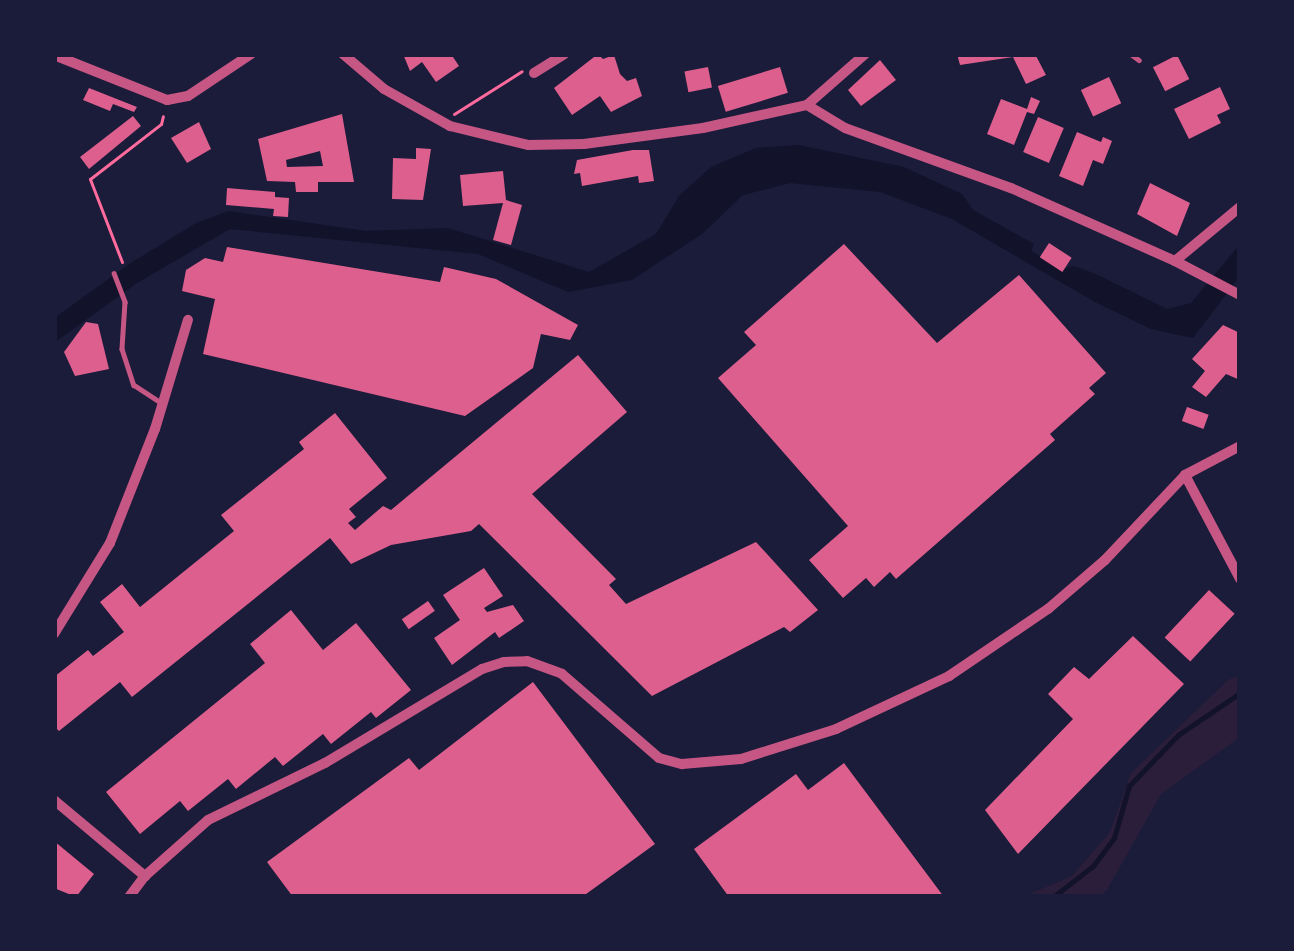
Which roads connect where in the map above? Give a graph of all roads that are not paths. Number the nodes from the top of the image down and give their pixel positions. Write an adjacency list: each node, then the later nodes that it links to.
1 (251, 54): 6 (street)
2 (343, 54): 9 (street)
3 (564, 54): 8 (street)
4 (865, 54): 9 (street)
5 (1132, 54): 7 (lane)
6 (54, 55)
7 (1139, 60)
8 (534, 73)
9 (807, 105): 11 (street)
10 (1240, 206): 11 (street)
11 (1175, 261): 13 (street)
12 (114, 273): 15 (lane)
13 (1236, 293)
14 (188, 320): 15 (street)
15 (164, 404): 19 (street)
16 (1240, 446): 17 (street)
17 (1185, 475): 18 (street); 21 (street)
18 (1240, 579)
19 (54, 634)
20 (54, 800): 21 (street)
21 (145, 876): 22 (street)
22 (129, 897)

